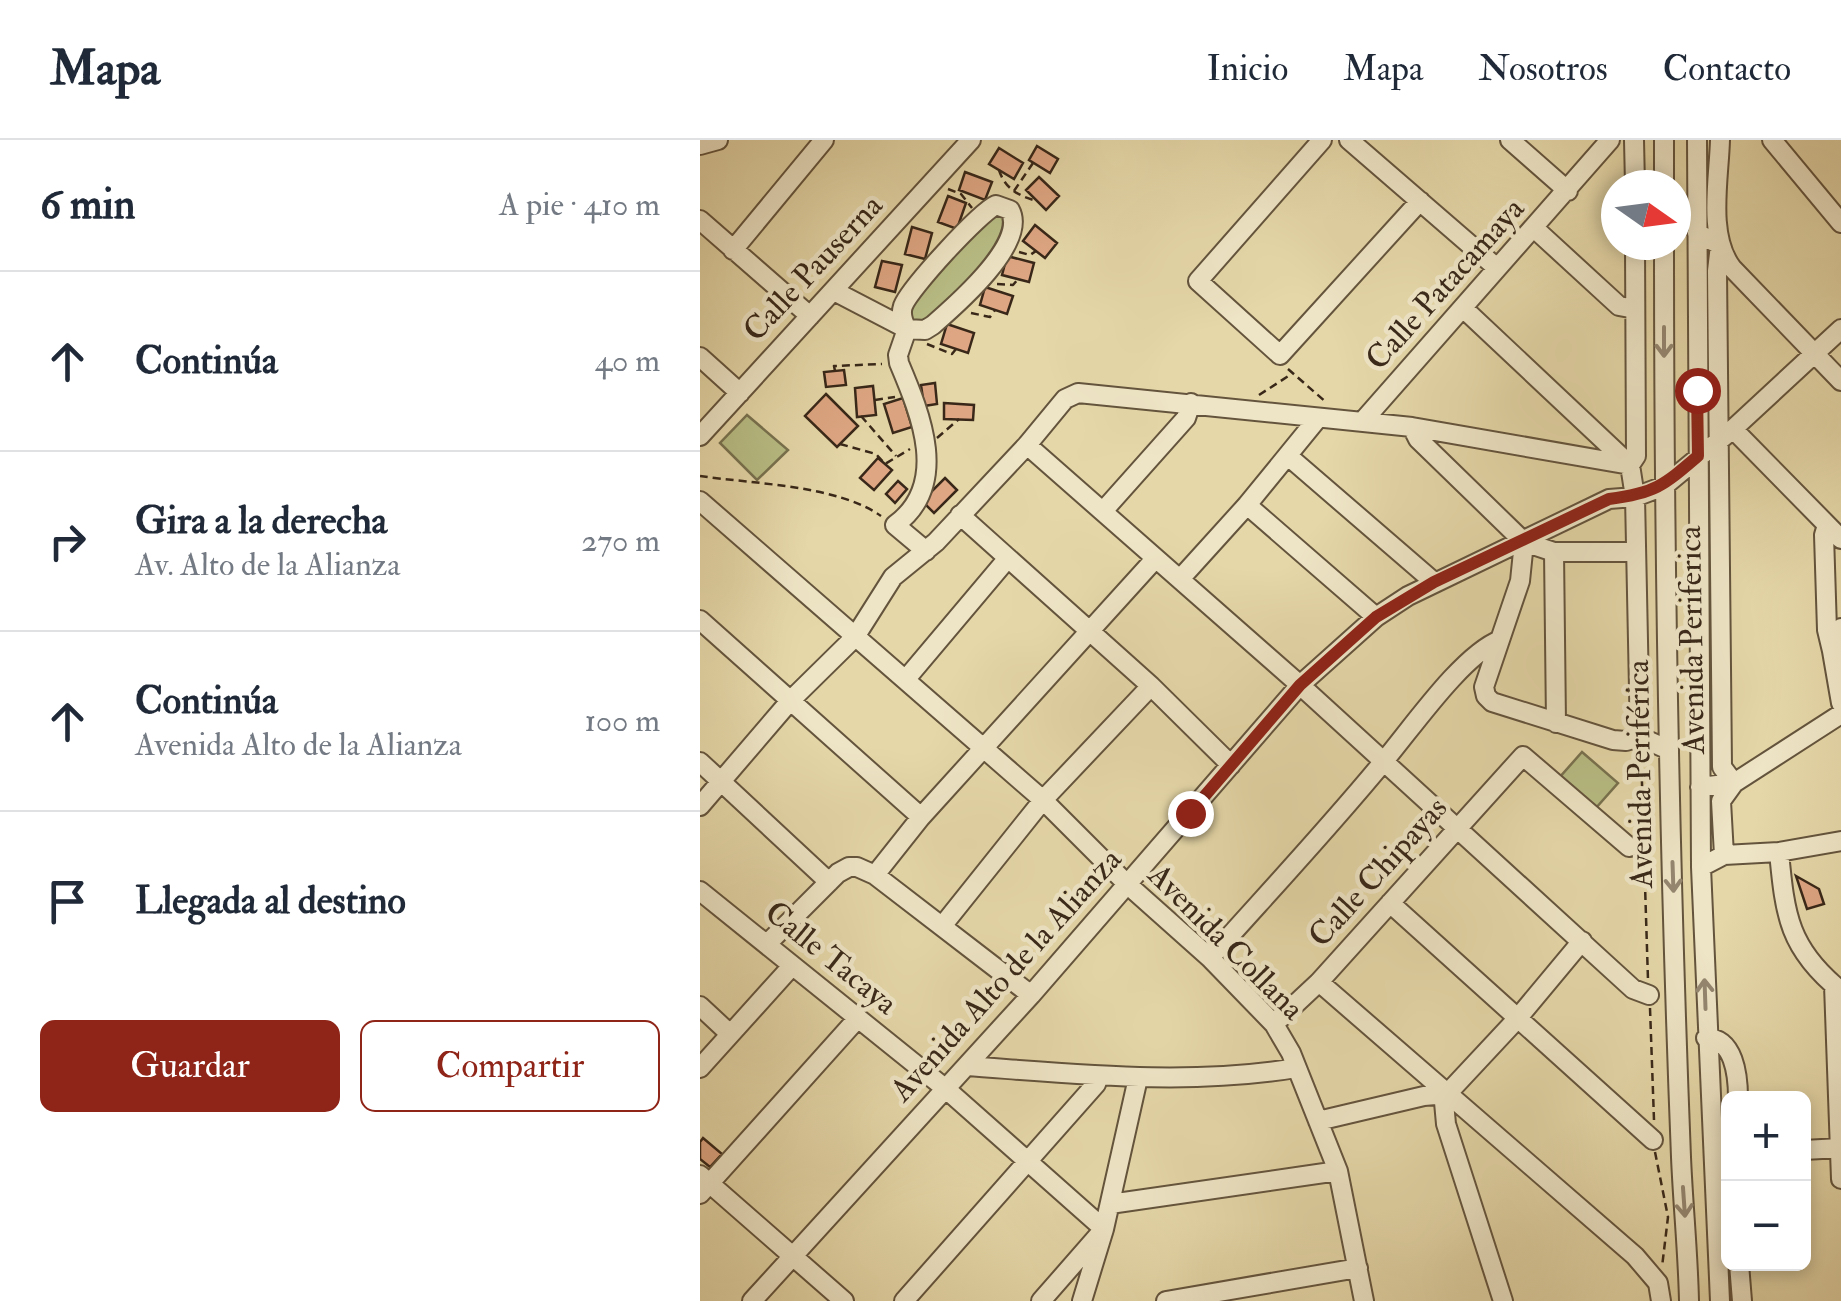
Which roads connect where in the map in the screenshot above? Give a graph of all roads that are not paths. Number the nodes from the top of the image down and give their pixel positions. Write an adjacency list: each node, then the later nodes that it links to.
1 (824, 140): 21 (street)
2 (1322, 140): 15 (street)
3 (1349, 140): 15 (street)
4 (1510, 140): 14 (street)
5 (1610, 140): 14 (street, Calle Patacamaya)
6 (1634, 140): 12 (street)
7 (1664, 140): 13 (street)
8 (1697, 140): 19 (street, Avenida Periférica)
9 (1720, 140): 20 (street, Avenida Periferica)
10 (1772, 140): 17 (street)
11 (965, 142): 25 (street, Calle Pauserna)
12 (1635, 170)
13 (1664, 170)
14 (1568, 191): 18 (street, Calle Patacamaya)
15 (1420, 201): 24 (street)
16 (700, 220): 21 (street)
17 (1841, 223)
18 (1534, 228): 24 (street, Calle Patacamaya); 27 (street)
19 (1697, 233): 20 (street); 43 (street, Avenida Periférica)
20 (1720, 245): 31 (street); 39 (street, Avenida Periferica)
21 (733, 250): 28 (street)
22 (1635, 260): 27 (street)
23 (1664, 260): 45 (street, Avenida Periférica, one-way to 45)
24 (1497, 268): 26 (street, Calle Patacamaya)
25 (834, 291): 28 (street, Calle Pauserna); 30 (street)
26 (1463, 308): 37 (street, Calle Patacamaya); 44 (street)
27 (1635, 309): 44 (street)
28 (810, 316): 34 (street, Calle Pauserna)
29 (1841, 328): 31 (street)
30 (916, 329): 30 (street); 53 (street)
31 (1815, 352): 33 (street); 39 (street)
32 (700, 356): 34 (street)
33 (1841, 381)
34 (740, 392): 40 (street, Calle Pauserna)
35 (1191, 403): 36 (street); 41 (street); 49 (street)
36 (1318, 418): 37 (street); 42 (street)
37 (1362, 422): 38 (street)
38 (1412, 426): 44 (street); 52 (street)
39 (1726, 434): 43 (street); 51 (street); 81 (street, Avenida Periferica)
40 (700, 436)
41 (1027, 445): 49 (street); 50 (street)
42 (1288, 456): 48 (street); 59 (street)
43 (1698, 456): 45 (street); 82 (street, Avenida Periférica)
44 (1630, 465): 46 (street)
45 (1664, 486): 46 (street, Avenida Alto de la Alianza); 76 (street, Avenida Periférica)
46 (1635, 497): 52 (street, Avenida Alto de la Alianza); 55 (street)
47 (700, 501): 64 (street, Avenida Collana)
48 (1248, 504): 58 (street); 60 (street)
49 (1104, 510): 57 (street)
50 (960, 515): 53 (street); 56 (street)
51 (1834, 532): 66 (street)
52 (1524, 542): 54 (street); 59 (street, Avenida Alto de la Alianza); 65 (street)
53 (926, 551): 64 (street)
54 (1554, 552): 55 (street); 73 (street)
55 (1636, 552): 74 (street)
56 (1008, 558): 63 (street); 67 (street)
57 (1156, 559): 58 (street); 63 (street)
58 (1180, 579): 68 (street)
59 (1434, 582): 60 (street, Avenida Alto de la Alianza)
60 (1376, 617): 68 (street, Avenida Alto de la Alianza)
61 (700, 620): 70 (street)
62 (1841, 628): 66 (street)
63 (1088, 630): 69 (street); 75 (street)
64 (855, 637): 67 (street, Avenida Collana); 70 (street)
65 (1500, 640): 73 (street); 78 (street)
66 (1832, 650): 71 (street)
67 (906, 680): 75 (street, Avenida Collana)
68 (1300, 685): 78 (street); 79 (street, Avenida Alto de la Alianza)
69 (1150, 686): 79 (street); 83 (street)
70 (790, 701): 80 (street); 85 (street)
71 (1841, 703)
72 (1841, 714): 81 (street)
73 (1556, 722): 74 (street)
74 (1640, 736): 76 (street)
75 (984, 750): 83 (street, Avenida Collana); 85 (street)
76 (1669, 750): 142 (street, Avenida Periférica, one-way to 142)
77 (700, 762): 80 (street)
78 (1384, 762): 86 (street); 100 (street)
79 (1232, 764): 94 (street, Avenida Alto de la Alianza)
80 (720, 783): 84 (street); 93 (street)
81 (1734, 783): 82 (street, Avenida Periferica); 90 (street)
82 (1700, 786): 91 (street, Avenida Periférica)
83 (1042, 800): 94 (street, Avenida Collana); 97 (street)
84 (700, 806)
85 (921, 817): 92 (street)
86 (1458, 829): 88 (street, Calle Chipayas); 96 (street, Calle Chipayas); 98 (street)
87 (1841, 840): 89 (street)
88 (1629, 847)
89 (1779, 852): 90 (street); 103 (street)
90 (1724, 855): 91 (street)
91 (1701, 868): 111 (street, Avenida Periférica, one-way to 91)
92 (875, 875): 93 (street); 97 (street)
93 (829, 882): 99 (street)
94 (1127, 884): 100 (street, Avenida Collana); 104 (street, Avenida Alto de la Alianza)
95 (700, 891): 99 (street, Calle Tacaya)
96 (1390, 904): 102 (street, Calle Chipayas); 108 (street)
97 (943, 925): 104 (street)
98 (1582, 942): 105 (street); 108 (street)
99 (766, 944): 101 (street, Calle Tacaya)
100 (1210, 958): 109 (street, Avenida Collana)
101 (792, 966): 107 (street, Calle Tacaya); 110 (street)
102 (1318, 982): 109 (street, Calle Chipayas); 119 (street)
103 (1838, 988): 122 (street)
104 (1031, 995): 112 (street, Avenida Alto de la Alianza)
105 (1649, 996)
106 (700, 1006): 110 (street)
107 (858, 1018): 117 (street, Calle Tacaya); 127 (street)
108 (1517, 1020): 119 (street); 121 (street)
109 (1274, 1024): 114 (street, Avenida Collana)
110 (730, 1034): 113 (street)
111 (1706, 1038): 118 (street); 143 (street, Avenida Periférica)
112 (967, 1066): 115 (street); 117 (street, Avenida Alto de la Alianza)
113 (700, 1068)
114 (1296, 1068): 116 (street); 120 (street, Avenida Collana)
115 (1099, 1076): 116 (street); 124 (street)
116 (1138, 1078): 128 (street)
117 (946, 1089): 124 (street, Calle Tacaya); 130 (street, Avenida Alto de la Alianza)
118 (1737, 1091)
119 (1447, 1094): 120 (street); 140 (street); 141 (street)
120 (1318, 1121): 125 (street, Avenida Collana)
121 (1653, 1140)
122 (1840, 1148): 123 (street); 126 (street)
123 (1811, 1150)
124 (1028, 1164): 129 (street, Calle Tacaya); 135 (street)
125 (1338, 1171): 128 (street); 131 (street, Avenida Collana)
126 (1841, 1179)
127 (703, 1185): 130 (street)
128 (1110, 1204): 129 (street)
129 (1104, 1230): 136 (street); 137 (street)
130 (794, 1255): 133 (street, Avenida Alto de la Alianza); 134 (street)
131 (1358, 1268): 138 (street); 139 (street, Avenida Collana)
132 (1740, 1271): 144 (street)
133 (752, 1301)
134 (844, 1301)
135 (904, 1301)
136 (1041, 1301)
137 (1082, 1301)
138 (1166, 1301)
139 (1364, 1301)
140 (1502, 1301)
141 (1662, 1301)
142 (1689, 1301)
143 (1720, 1301)
144 (1742, 1301)

